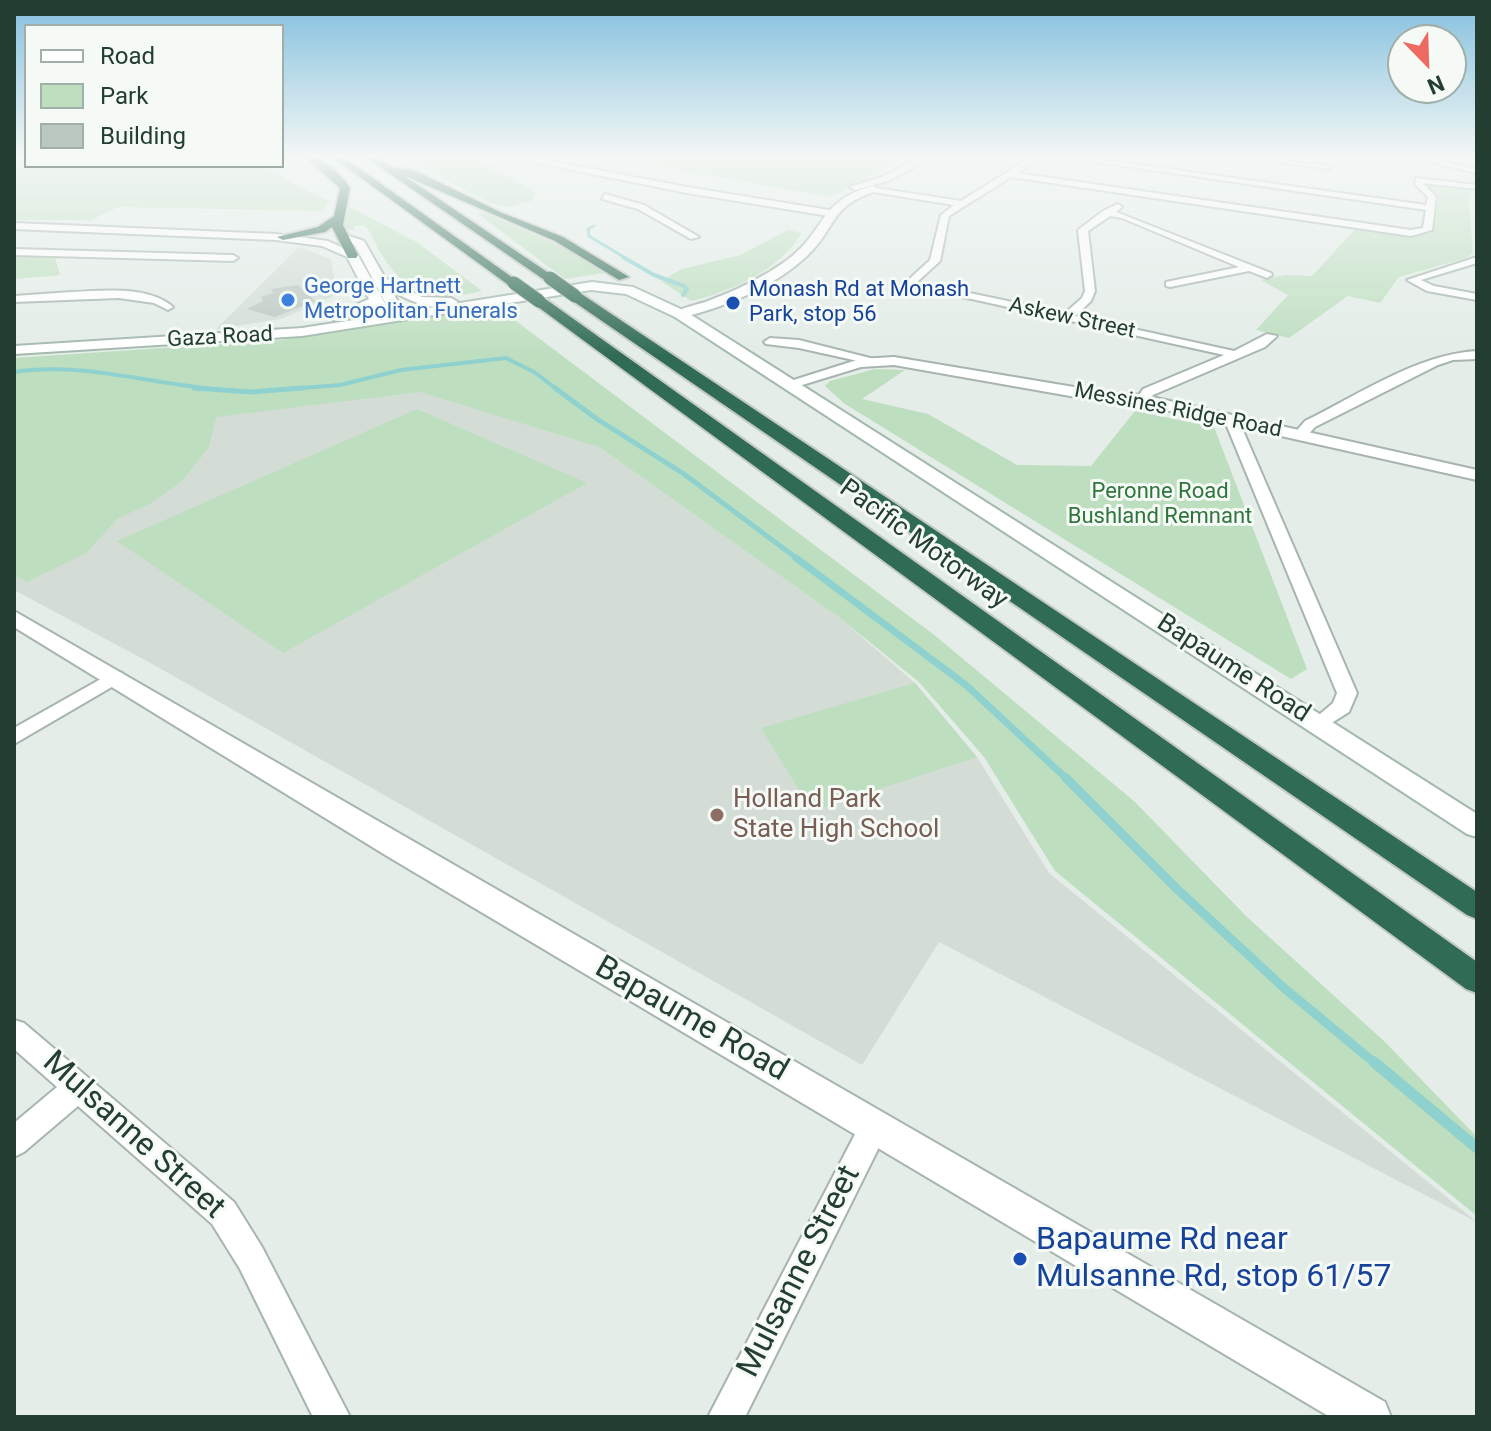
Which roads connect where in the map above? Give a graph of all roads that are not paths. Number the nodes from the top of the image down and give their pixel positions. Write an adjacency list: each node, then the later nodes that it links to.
1 (331, 223): 14 (highway)
2 (339, 223): 16 (highway)
3 (430, 223): 53 (highway, Pacific Motorway, bridge)
4 (468, 223): 26 (highway, Pacific Motorway, bridge)
5 (518, 223): 24 (highway)
6 (669, 223): 15 (street)
7 (823, 223): 33 (street)
8 (941, 223): 34 (street, Askew Street)
9 (1094, 223): 34 (street)
10 (1140, 223): 21 (street)
11 (1343, 223): 12 (street)
12 (1427, 223)
13 (14, 226): 14 (street)
14 (279, 237): 16 (street); 18 (street)
15 (694, 237)
16 (342, 238): 18 (highway); 22 (street)
17 (14, 252): 19 (street)
18 (352, 255): 32 (street)
19 (237, 260)
20 (1477, 260): 27 (street)
21 (1250, 268): 23 (street); 25 (street)
22 (379, 275): 29 (street); 32 (street)
23 (1267, 275)
24 (623, 277): 26 (street, Gaza Road); 29 (street, Gaza Road); 30 (street, Bapaume Road)
25 (1170, 284)
26 (584, 291): 30 (street, Bapaume Road); 32 (street, Gaza Road); 52 (highway, Pacific Motorway)
27 (1477, 297)
28 (14, 299): 31 (street)
29 (451, 302): 32 (street, Gaza Road)
30 (665, 305): 33 (street, Bapaume Road)
31 (168, 307)
32 (389, 313): 36 (street, Gaza Road); 36 (street, Gaza Road)
33 (680, 314): 42 (street, Bapaume Road)
34 (1067, 317): 39 (street, Askew Street)
35 (1271, 336): 39 (street)
36 (147, 342): 38 (street, Gaza Road)
37 (770, 342): 41 (street, Messines Ridge Road)
38 (14, 350)
39 (1235, 355): 43 (street)
40 (1477, 355): 45 (street)
41 (876, 361): 42 (street, Messines Ridge Road); 43 (street, Messines Ridge Road)
42 (789, 384): 49 (street, Bapaume Road)
43 (1143, 400): 44 (street, Messines Ridge Road)
44 (1231, 419): 45 (street, Messines Ridge Road); 49 (street)
45 (1300, 435): 46 (street, Messines Ridge Road)
46 (1477, 475)
47 (14, 618): 48 (street, Bapaume Road)
48 (115, 677): 50 (street); 56 (street, Bapaume Road)
49 (1317, 725): 51 (street, Bapaume Road)
50 (14, 737)
51 (1477, 827)
52 (1477, 907)
53 (1477, 979)
54 (14, 1032): 55 (street, Mulsanne Street)
55 (79, 1087): 57 (street); 59 (street, Mulsanne Street)
56 (874, 1127): 58 (street, Bapaume Road); 60 (street, Mulsanne Street)
57 (14, 1142)
58 (1354, 1413)
59 (332, 1417)
60 (726, 1417)

